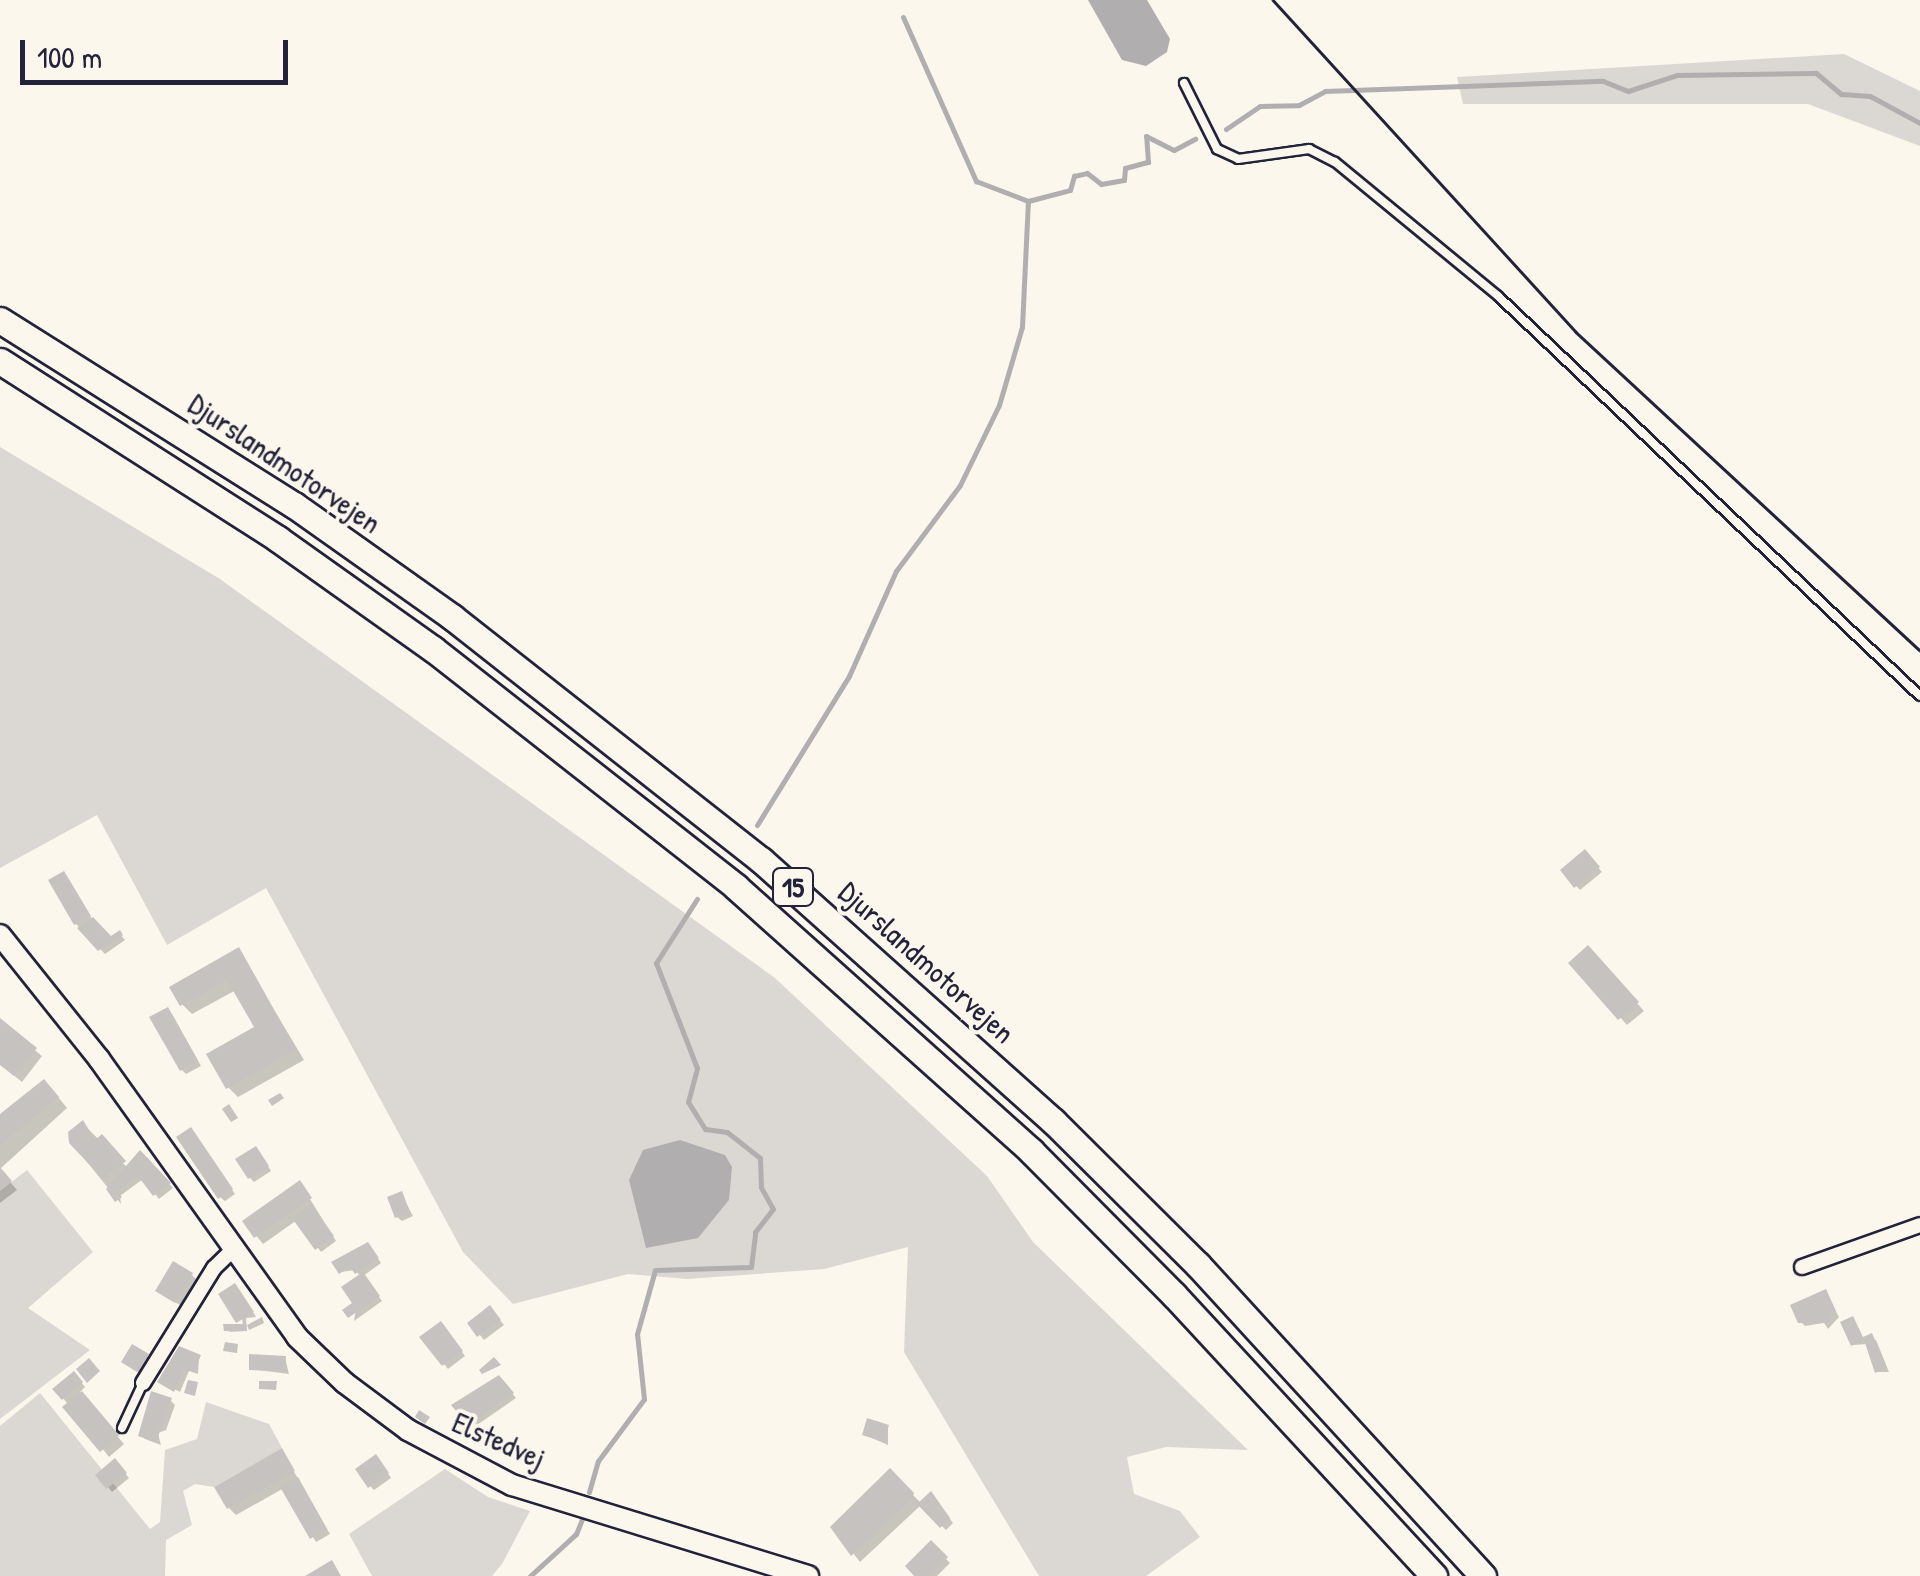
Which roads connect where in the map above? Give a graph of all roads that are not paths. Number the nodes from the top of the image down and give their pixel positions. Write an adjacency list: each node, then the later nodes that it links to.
1 (1184, 84): 4 (lane)
2 (0, 320): 13 (highway, Djurslandmotorvejen / 15)
3 (0, 362): 12 (highway, 15)
4 (1920, 696)
5 (0, 935): 7 (street, Elstedvej)
6 (1920, 1225): 8 (street)
7 (234, 1249): 9 (street); 11 (street, Elstedvej)
8 (1802, 1267)
9 (143, 1383): 10 (lane)
10 (122, 1428)
11 (808, 1576)
12 (1434, 1576)
13 (1483, 1576)

